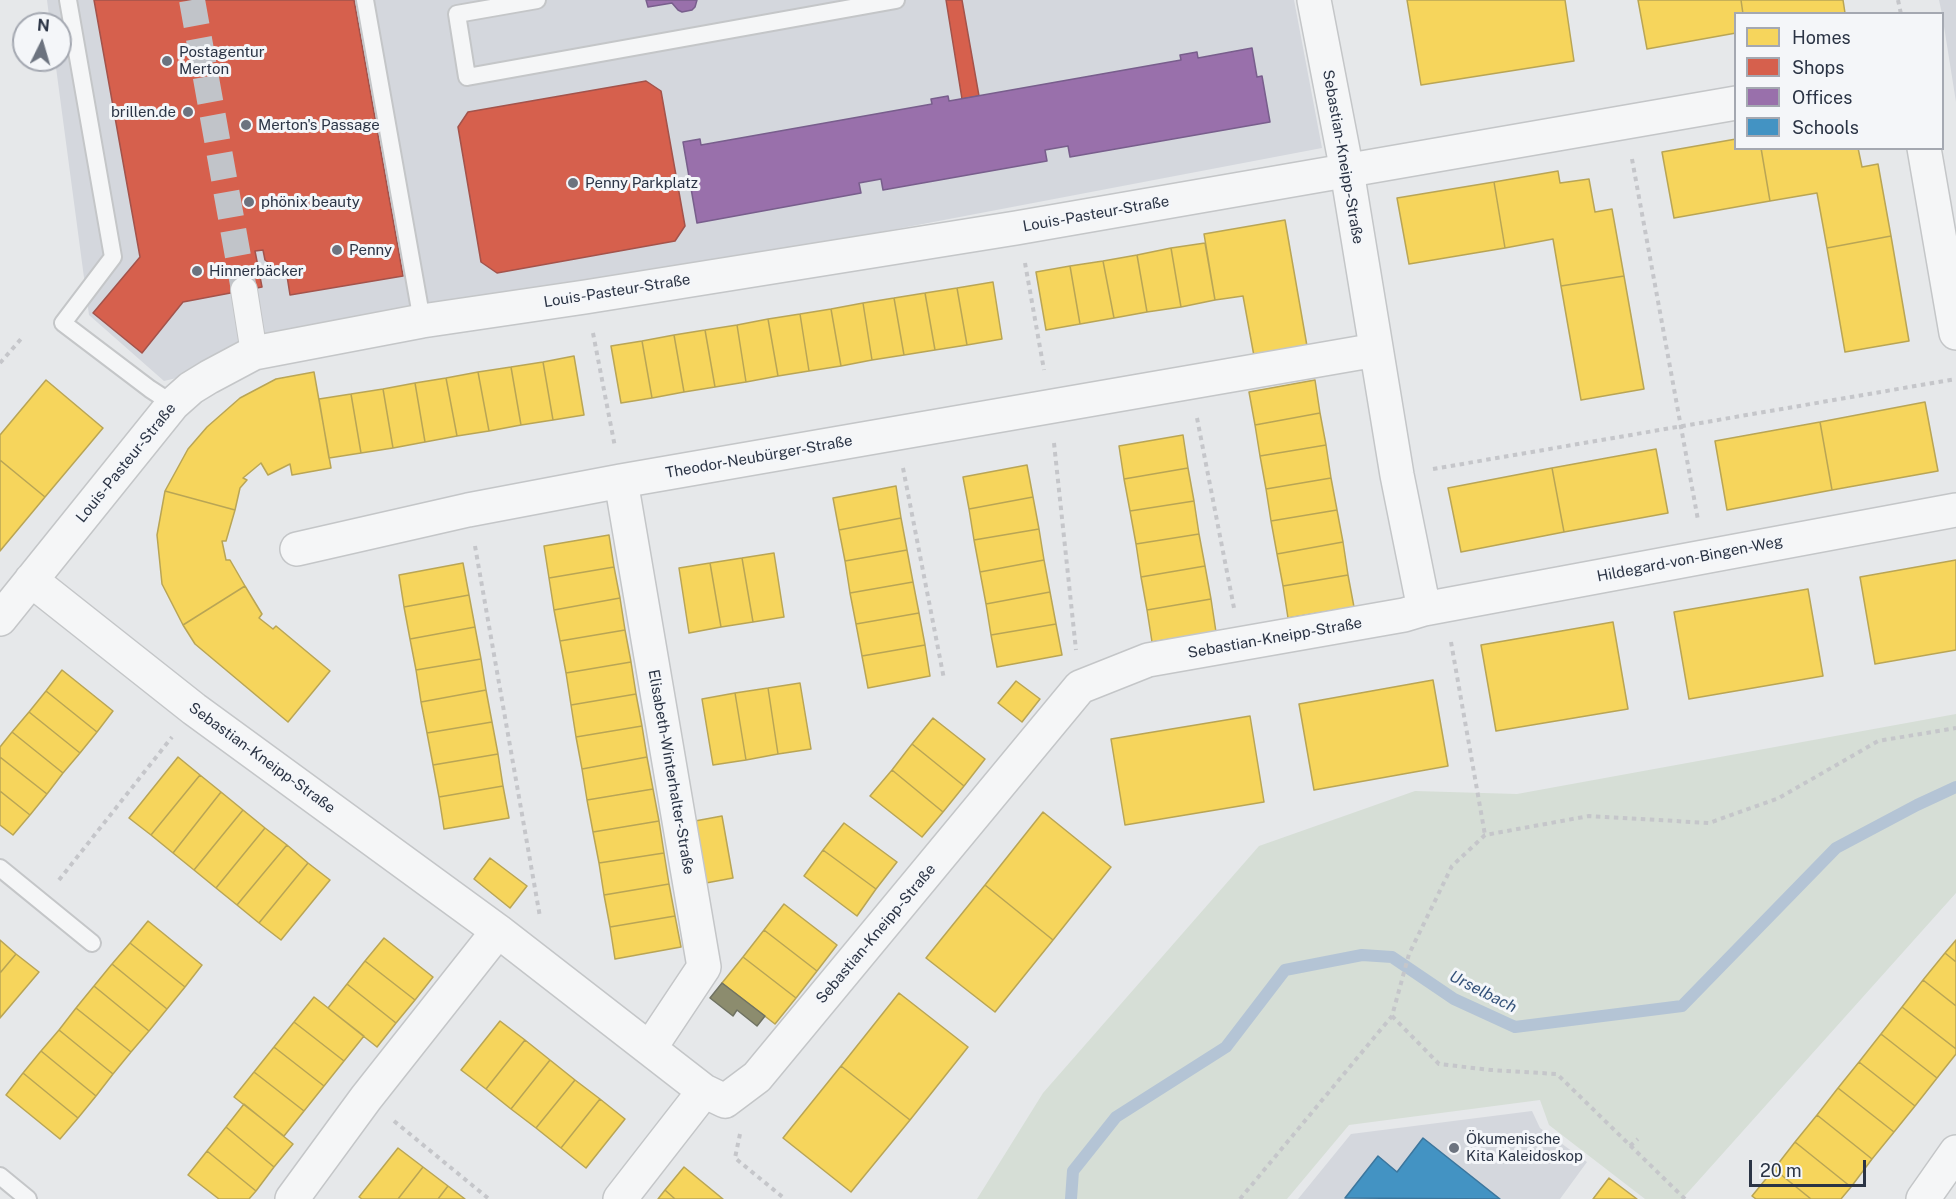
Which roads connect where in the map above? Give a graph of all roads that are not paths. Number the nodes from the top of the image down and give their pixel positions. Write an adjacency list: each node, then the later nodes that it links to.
1 (68, 0): 14 (lane)
2 (365, 0): 10 (lane)
3 (537, 0): 4 (lane)
4 (896, 0)
5 (1314, 0): 8 (street, Sebastian-Kneipp-Straße)
6 (1734, 103): 8 (street)
7 (1924, 150): 11 (street)
8 (1347, 171): 10 (street, Louis-Pasteur-Straße); 12 (street, Sebastian-Kneipp-Straße)
9 (244, 290): 13 (street)
10 (422, 321): 13 (street, Louis-Pasteur-Straße)
11 (1956, 333)
12 (1376, 350): 15 (street, Theodor-Neubürger-Straße); 19 (street, Sebastian-Kneipp-Straße)
13 (254, 352): 14 (street, Louis-Pasteur-Straße)
14 (173, 404): 18 (street, Louis-Pasteur-Straße)
15 (621, 481): 17 (street, Theodor-Neubürger-Straße); 24 (street, Elisabeth-Winterhalter-Straße)
16 (1956, 510): 19 (street, Hildegard-von-Bingen-Weg)
17 (297, 549)
18 (31, 580): 20 (street, Louis-Pasteur-Straße); 22 (street, Sebastian-Kneipp-Straße)
19 (1435, 607): 25 (street, Sebastian-Kneipp-Straße)
20 (0, 619)
21 (0, 868): 23 (lane)
22 (498, 931): 24 (street, Sebastian-Kneipp-Straße); 29 (street)
23 (92, 943)
24 (650, 1048): 25 (street, Sebastian-Kneipp-Straße)
25 (714, 1096): 30 (street, Sebastian-Kneipp-Straße)
26 (1956, 1152): 31 (street)
27 (0, 1176): 28 (lane)
28 (28, 1199)
29 (292, 1199)
30 (620, 1199)
31 (1923, 1199)

